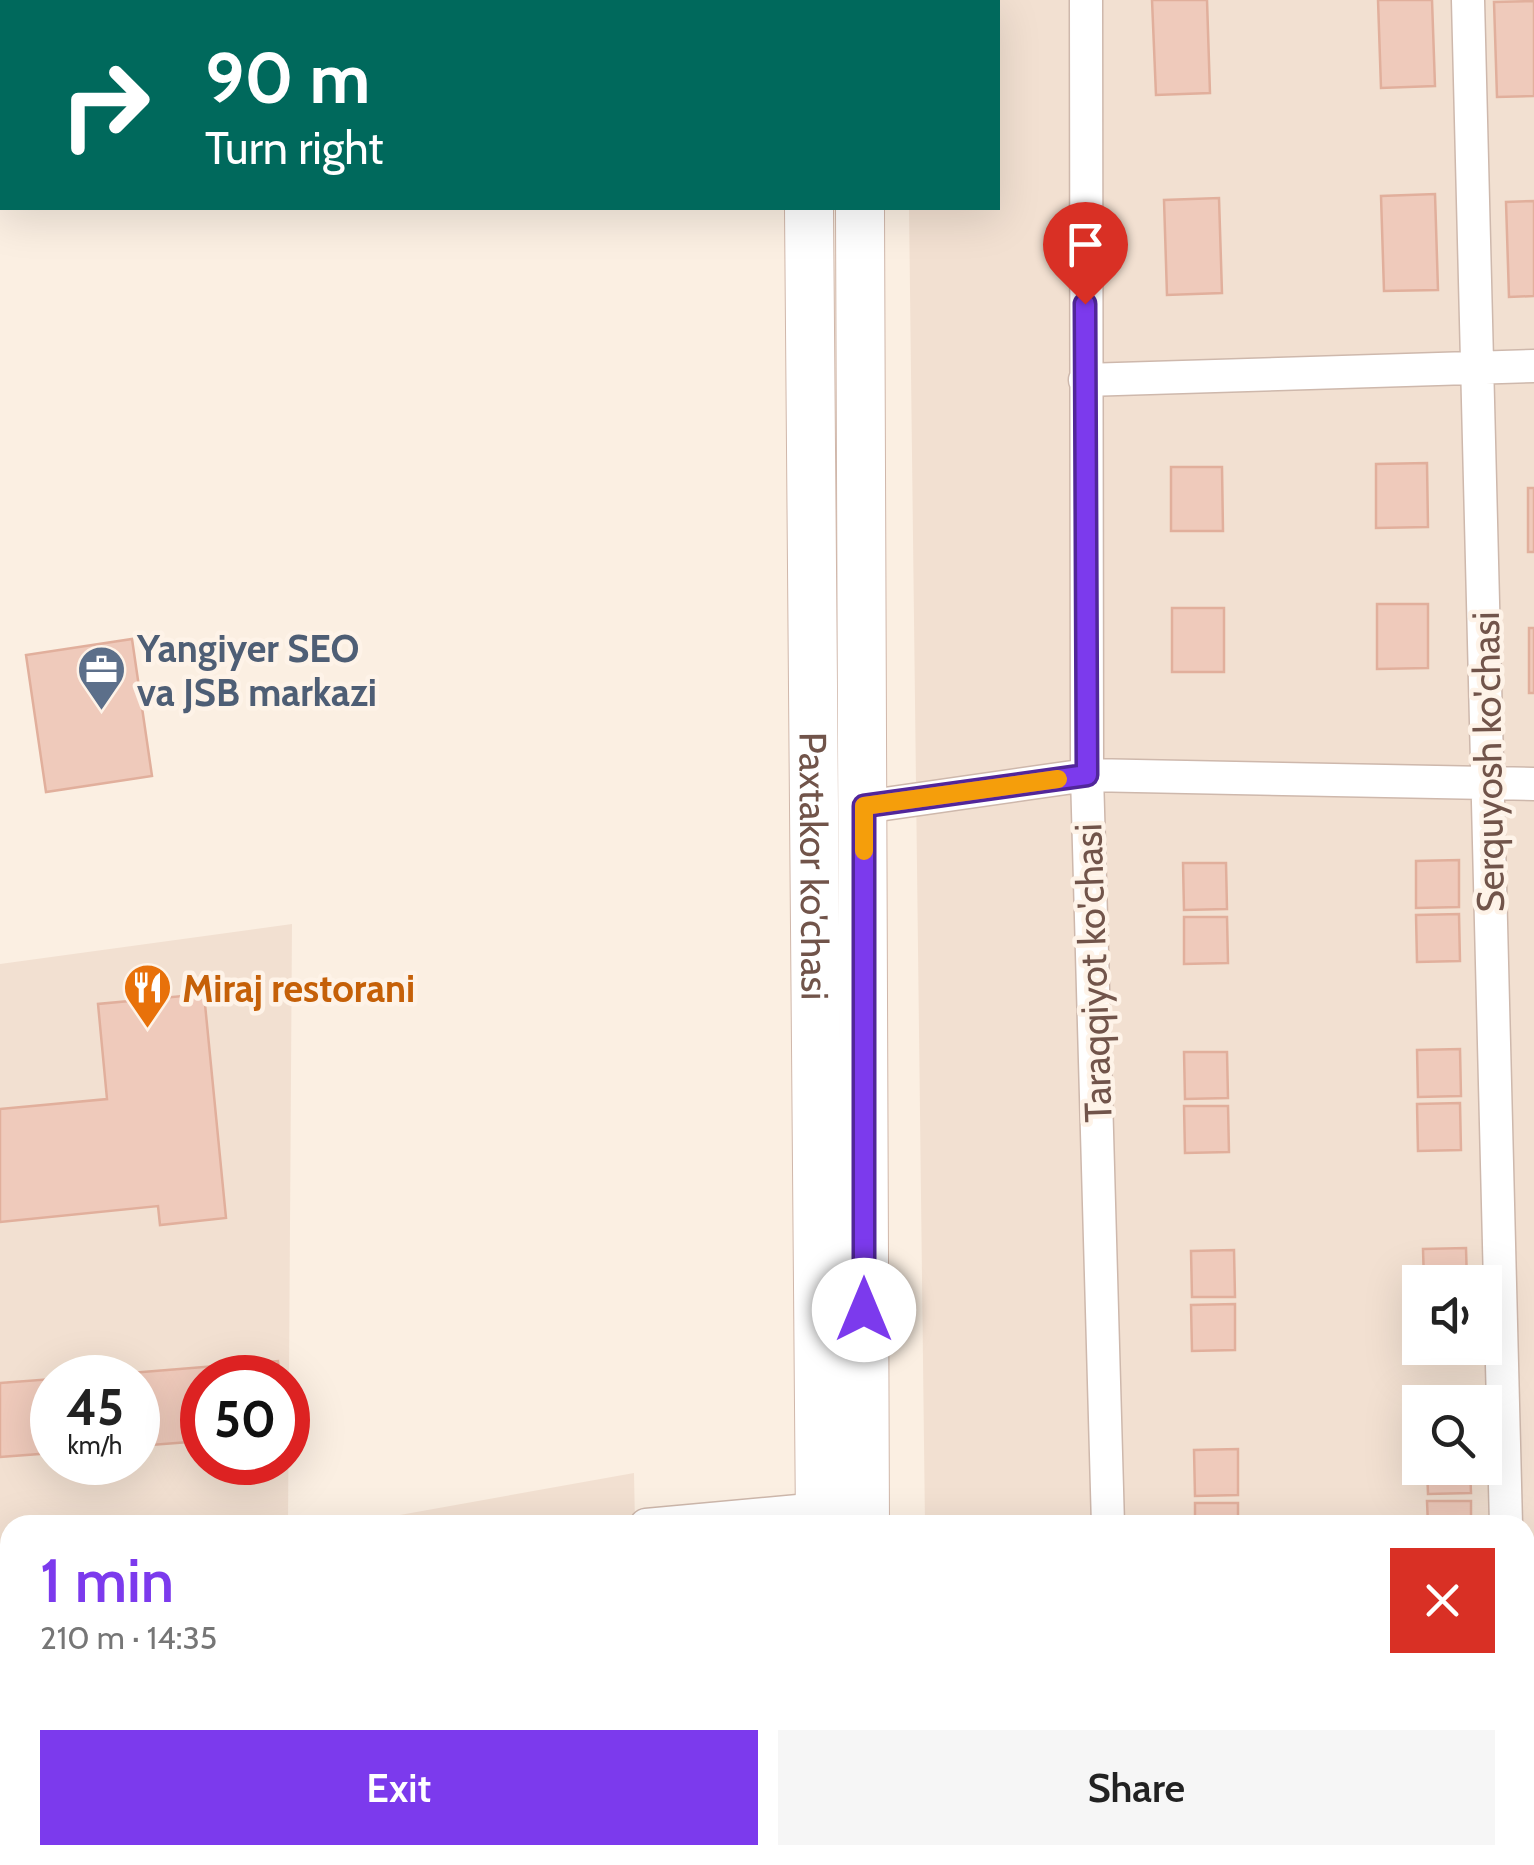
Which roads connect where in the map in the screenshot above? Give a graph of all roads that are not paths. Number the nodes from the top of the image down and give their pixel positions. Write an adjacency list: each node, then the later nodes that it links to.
1 (1086, 0): 7 (street, Taraqqiyot ko'chasi)
2 (1468, 0): 6 (street, Serquyosh ko'chasi)
3 (810, 210): 12 (main road, Paxtakor ko'chasi)
4 (860, 210): 11 (main road, Paxtakor ko'chasi)
5 (1534, 366): 6 (street)
6 (1479, 368): 7 (street); 9 (street, Serquyosh ko'chasi)
7 (1085, 380): 8 (street, Taraqqiyot ko'chasi)
8 (1087, 775): 9 (street); 11 (street); 14 (street, Taraqqiyot ko'chasi)
9 (1489, 783): 10 (street); 15 (street, Serquyosh ko'chasi)
10 (1534, 784)
11 (864, 806): 13 (main road, Paxtakor ko'chasi)
12 (842, 1515)
13 (842, 1515)
14 (1108, 1515)
15 (1506, 1515)

